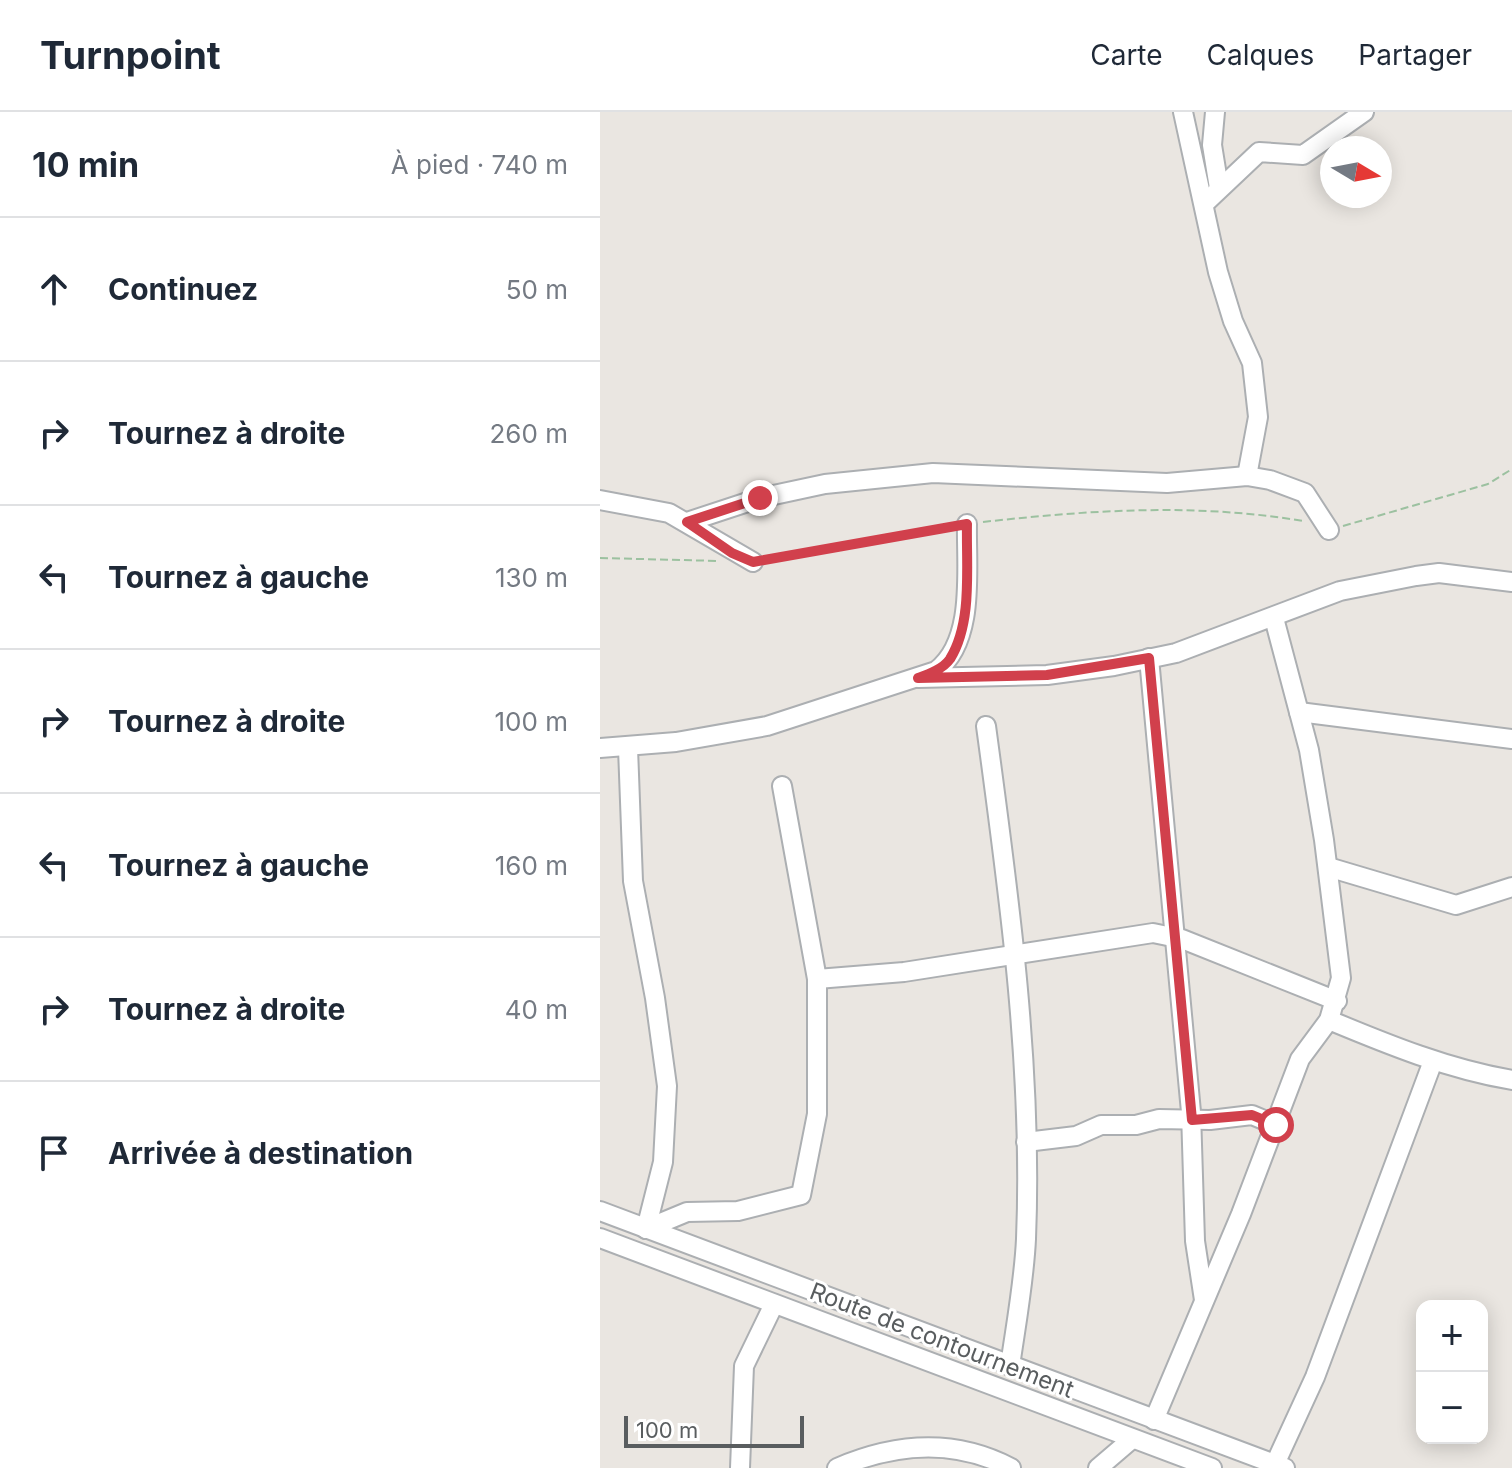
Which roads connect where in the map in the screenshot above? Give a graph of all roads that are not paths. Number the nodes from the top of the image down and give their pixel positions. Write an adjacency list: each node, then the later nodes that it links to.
1 (1183, 112): 5 (street)
2 (1215, 112): 4 (street)
3 (1364, 112): 4 (street)
4 (1219, 188): 5 (street)
5 (1205, 203): 6 (street)
6 (1247, 476): 8 (street); 10 (street)
7 (600, 500): 8 (street)
8 (687, 522): 11 (street)
9 (967, 524): 15 (street)
10 (1329, 530)
11 (753, 562)
12 (1512, 582): 13 (street)
13 (1274, 618): 14 (street); 16 (street)
14 (1149, 658): 15 (street); 24 (street)
15 (918, 678): 20 (street)
16 (1299, 712): 18 (street); 22 (street)
17 (986, 726): 25 (street)
18 (1512, 739)
19 (600, 748): 20 (street)
20 (628, 748): 35 (street)
21 (782, 786): 26 (street)
22 (1328, 867): 23 (street); 27 (street)
23 (1512, 887)
24 (1173, 937): 25 (street); 27 (street); 31 (street)
25 (1013, 956): 26 (street); 33 (street)
26 (817, 979): 35 (street)
27 (1337, 1001): 28 (street)
28 (1329, 1020): 29 (street); 32 (street)
29 (1433, 1061): 30 (street); 42 (street)
30 (1512, 1080)
31 (1192, 1120): 32 (street); 33 (street); 37 (street)
32 (1276, 1125): 37 (street)
33 (1026, 1142): 39 (street)
34 (600, 1211): 35 (street, Route de contournement)
35 (646, 1229): 39 (street, Route de contournement)
36 (600, 1238): 38 (street)
37 (1205, 1302): 40 (street)
38 (774, 1304): 41 (street); 43 (street)
39 (1010, 1366): 40 (street, Route de contournement)
40 (1154, 1420): 42 (street, Route de contournement)
41 (1132, 1439): 46 (street); 47 (street)
42 (1280, 1466)
43 (740, 1468)
44 (837, 1468): 45 (street)
45 (1011, 1468)
46 (1098, 1468)
47 (1212, 1468)

